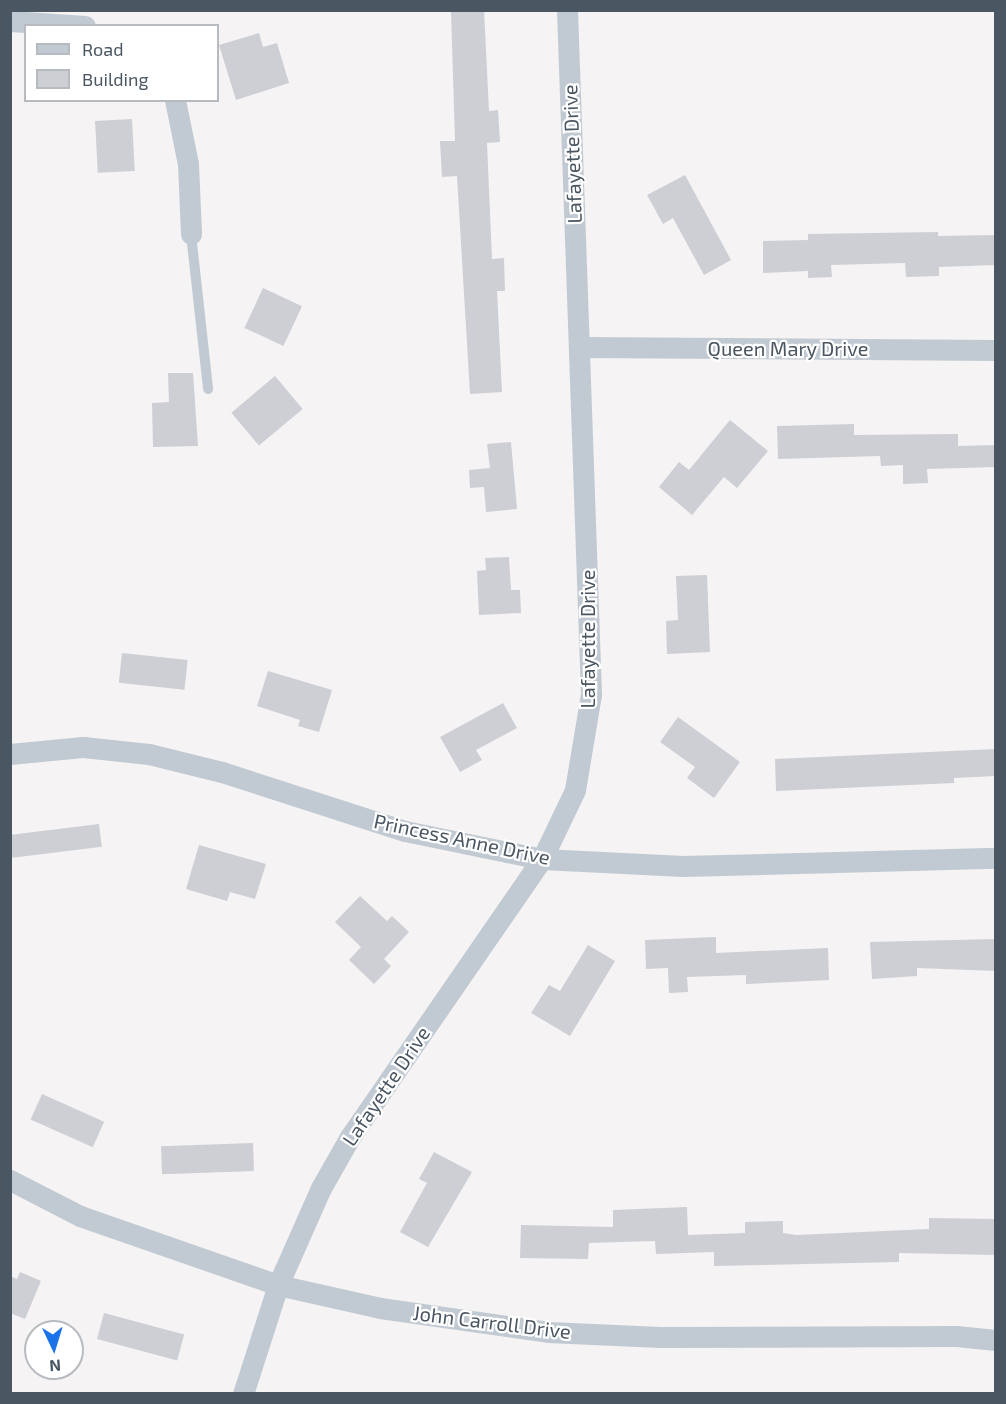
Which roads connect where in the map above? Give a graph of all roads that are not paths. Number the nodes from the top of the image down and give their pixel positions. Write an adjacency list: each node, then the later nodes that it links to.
1 (567, 10): 6 (street, Lafayette Drive)
2 (10, 21): 3 (street)
3 (55, 24)
4 (175, 102): 5 (street)
5 (191, 234): 8 (lane)
6 (580, 346): 7 (street, Queen Mary Drive); 11 (street, Lafayette Drive)
7 (996, 350)
8 (208, 389)
9 (10, 754): 11 (street, Princess Anne Drive)
10 (996, 858): 11 (street, Princess Anne Drive)
11 (542, 859): 13 (street, Lafayette Drive)
12 (10, 1180): 13 (street, John Carroll Drive)
13 (278, 1285): 14 (street, John Carroll Drive); 15 (street, Lafayette Drive)
14 (996, 1340)
15 (243, 1394)

